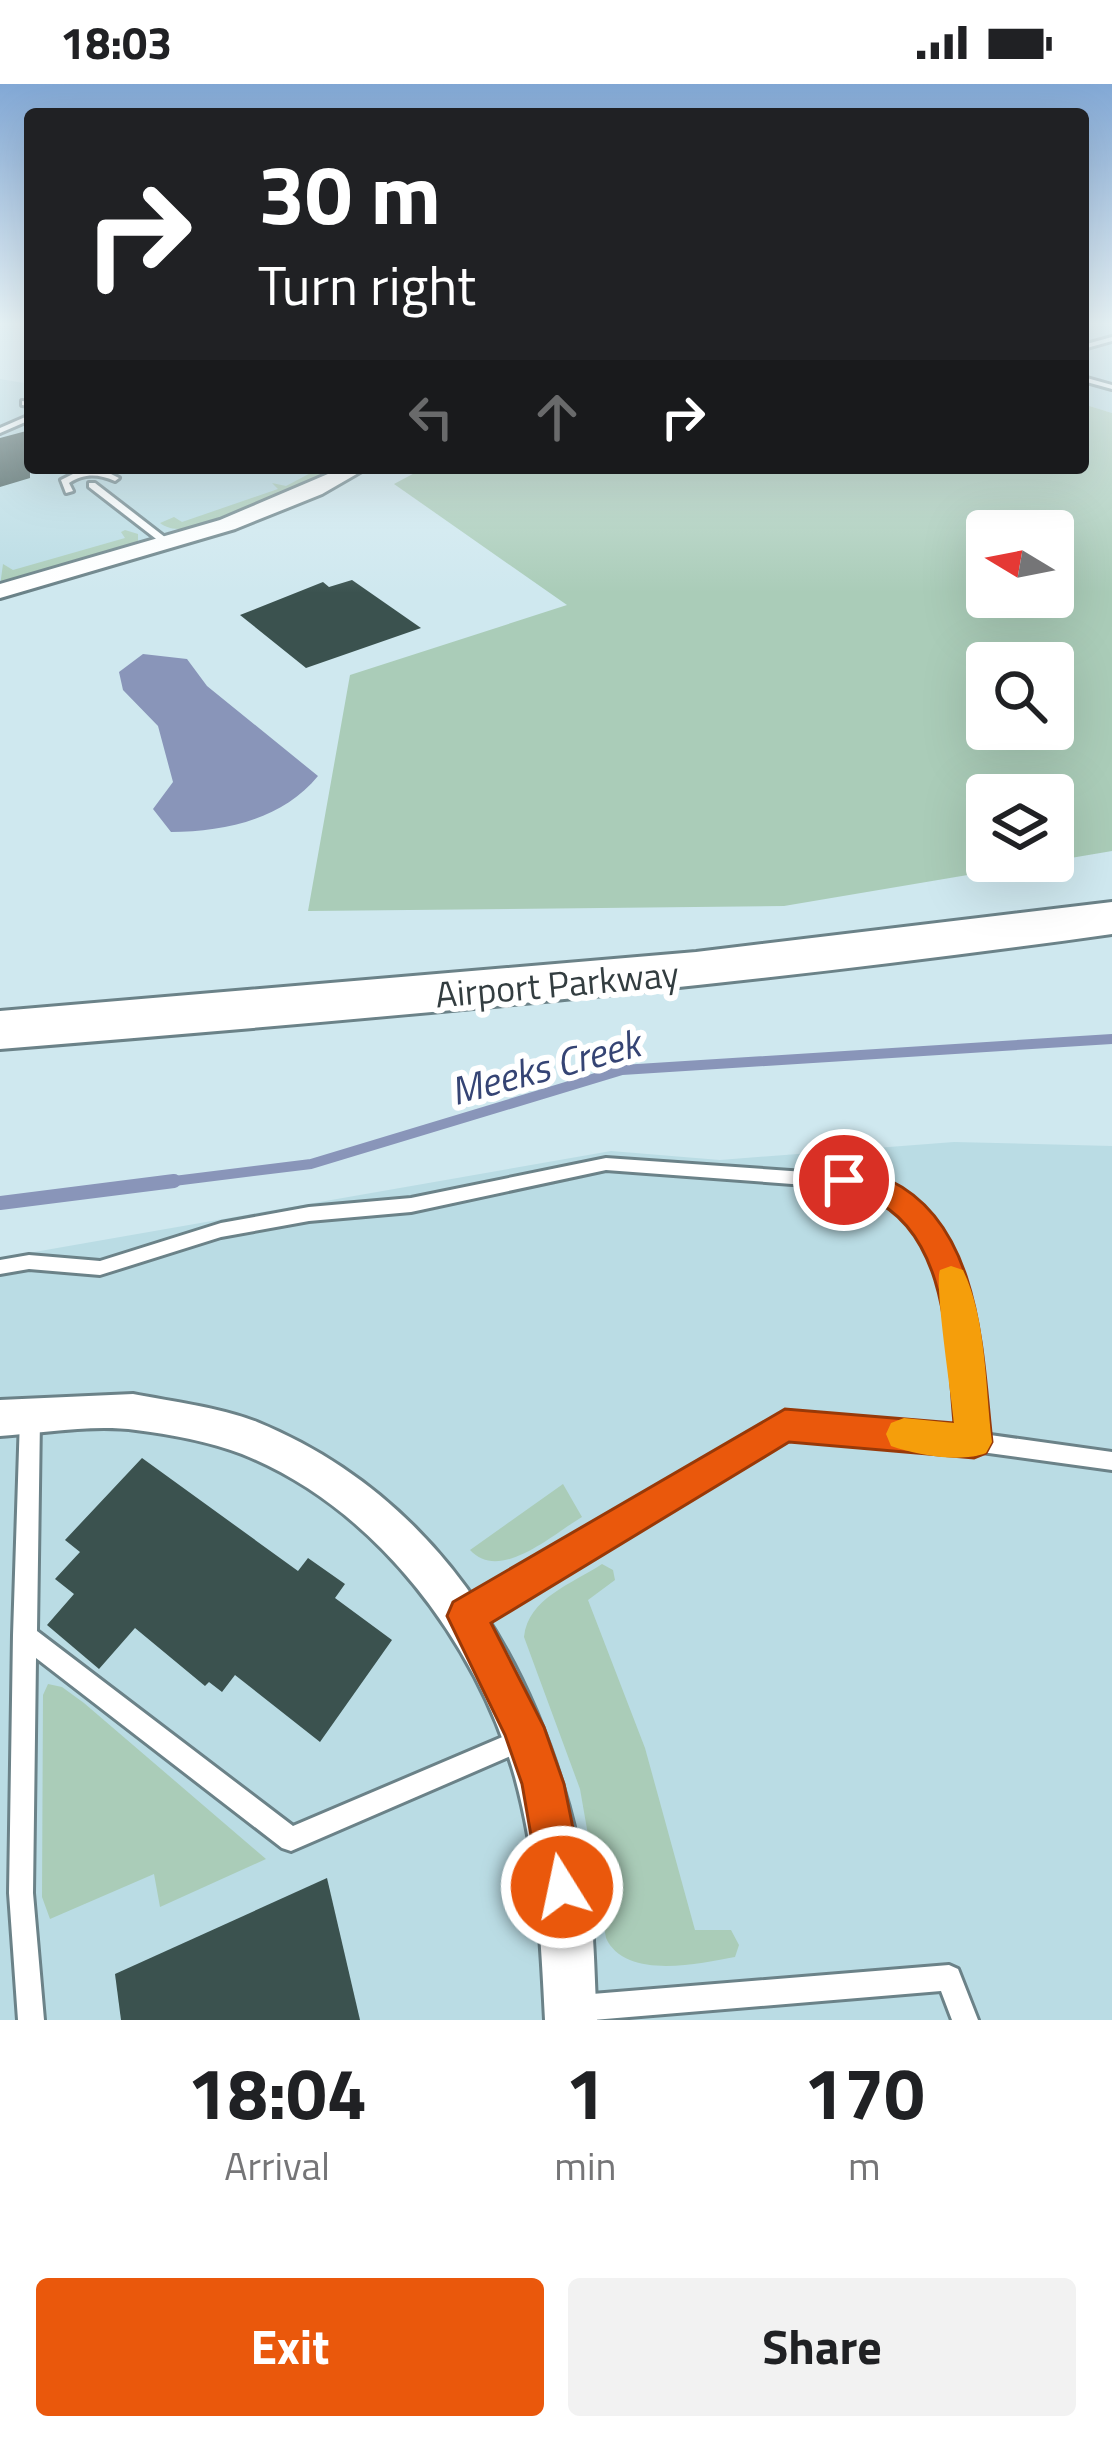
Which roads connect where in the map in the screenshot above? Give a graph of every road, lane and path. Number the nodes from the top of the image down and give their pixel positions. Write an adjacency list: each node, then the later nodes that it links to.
1 (84, 474): 6 (lane)
2 (106, 474): 4 (lane)
3 (345, 474): 7 (street)
4 (115, 478)
5 (92, 484): 7 (lane)
6 (69, 490)
7 (167, 543): 8 (street)
8 (0, 591)
9 (1112, 890): 11 (highway, Airport Parkway)
10 (1112, 918): 12 (highway, Airport Parkway)
11 (0, 999)
12 (0, 1030)
13 (0, 1267): 15 (lane)
14 (15, 1415): 17 (street); 18 (lane)
15 (974, 1442): 16 (lane); 17 (lane)
16 (1112, 1461)
17 (466, 1616): 19 (street)
18 (24, 1635): 19 (lane); 21 (lane)
19 (527, 1738): 20 (street)
20 (571, 2014): 22 (lane)
21 (31, 2020)
22 (965, 2020)

